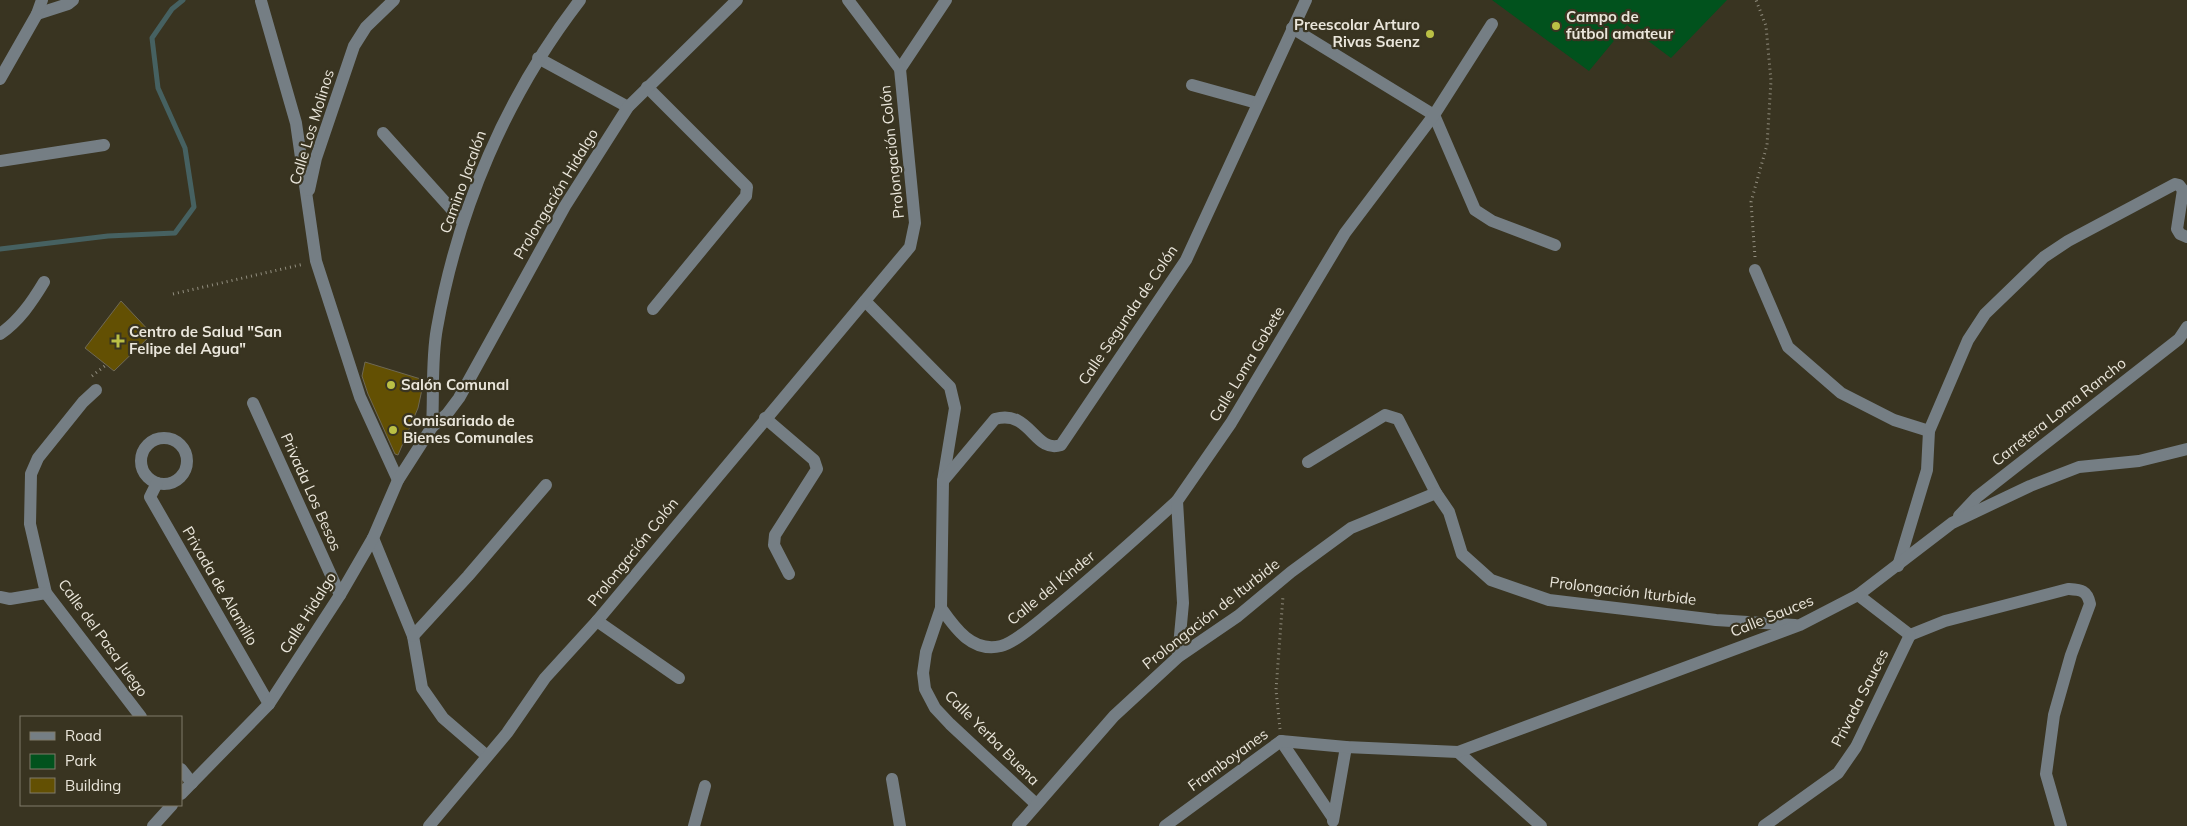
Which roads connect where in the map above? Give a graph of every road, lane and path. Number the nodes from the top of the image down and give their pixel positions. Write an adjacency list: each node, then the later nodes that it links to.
1 (42, 0): 11 (street)
2 (73, 0): 11 (street)
3 (394, 0): 25 (street, Calle Los Molinos)
4 (580, 0): 14 (street, Camino Jacalón)
5 (737, 0): 18 (street, Prolongación Hidalgo)
6 (848, 0): 15 (street, Prolongación Colón)
7 (946, 0): 15 (street)
8 (1306, 0): 13 (street, Calle Segunda de Colón)
9 (1756, 0): 30 (path)
10 (261, 1): 25 (street, Calle Los Molinos)
11 (37, 14): 16 (street)
12 (1492, 24): 21 (street, Calle Loma Gobete)
13 (1292, 28): 19 (street, Calle Segunda de Colón); 21 (street)
14 (538, 58): 20 (street); 26 (street, Camino Jacalón)
15 (900, 69): 33 (street, Prolongación Colón)
16 (0, 79)
17 (1192, 85): 19 (street)
18 (647, 87): 20 (street, Prolongación Hidalgo); 34 (street)
19 (1257, 103): 45 (street, Calle Segunda de Colón)
20 (628, 107): 40 (street, Prolongación Hidalgo)
21 (1434, 115): 28 (street); 49 (street, Calle Loma Gobete)
22 (383, 133): 26 (street)
23 (104, 145): 24 (street)
24 (0, 161)
25 (307, 197): 29 (street)
26 (462, 222): 40 (street, Camino Jacalón)
27 (2187, 237): 41 (street)
28 (1555, 245)
29 (316, 262): 32 (path); 44 (street)
30 (1755, 270): 41 (street)
31 (44, 282): 36 (street)
32 (173, 294)
33 (865, 301): 39 (street, Prolongación Colón); 45 (street)
34 (653, 309)
35 (2187, 328): 50 (street, Carretera Loma Rancho)
36 (0, 334)
37 (96, 390): 55 (street, Calle del Pasa Juego)
38 (253, 403): 57 (street, Privada Los Besos)
39 (765, 418): 54 (street); 60 (street, Prolongación Colón)
40 (432, 427): 44 (street, Calle Hidalgo)
41 (1929, 431): 52 (street)
42 (2187, 449): 50 (street, Calle Sauces)
43 (1308, 462): 48 (street, Prolongación Iturbide)
44 (398, 480): 51 (street, Calle Hidalgo)
45 (943, 482): 59 (street)
46 (157, 483): 66 (street, Privada de Alamillo)
47 (546, 484): 63 (street)
48 (1436, 493): 53 (street, Prolongación de Iturbide); 61 (street, Prolongación Iturbide)
49 (1177, 501): 59 (street, Calle del Kinder); 64 (street)
50 (1952, 523): 52 (street, Calle Sauces)
51 (373, 538): 57 (street, Calle Hidalgo); 63 (street)
52 (1898, 566): 56 (street, Calle Sauces)
53 (1291, 572): 64 (street, Prolongación de Iturbide); 68 (path)
54 (788, 574)
55 (46, 593): 58 (street); 67 (street, Calle del Pasa Juego)
56 (1858, 594): 61 (street, Calle Sauces); 62 (street)
57 (340, 595): 66 (street, Calle Hidalgo)
58 (0, 597)
59 (941, 608): 77 (street, Calle Yerba Buena)
60 (597, 621): 65 (street); 71 (street, Prolongación Colón)
61 (1800, 625): 70 (street, Calle Sauces)
62 (1910, 635): 87 (street, Privada Sauces); 88 (street)
63 (414, 636): 71 (street)
64 (1178, 657): 77 (street, Prolongación de Iturbide)
65 (679, 678)
66 (269, 704): 74 (street, Calle Hidalgo)
67 (140, 716)
68 (1281, 741): 69 (street, Framboyanes); 79 (street); 85 (street, Framboyanes)
69 (1346, 747): 70 (street, Calle Sauces); 79 (street)
70 (1458, 752): 86 (street)
71 (486, 756): 81 (street, Prolongación Colón)
72 (182, 770): 74 (street)
73 (892, 779): 83 (street)
74 (192, 782): 76 (street, Calle Hidalgo)
75 (705, 786): 82 (street)
76 (182, 793)
77 (1036, 804): 84 (street, Prolongación de Iturbide)
78 (171, 806): 80 (street)
79 (1333, 822)
80 (153, 826)
81 (428, 826)
82 (694, 826)
83 (900, 826)
84 (1018, 826)
85 (1165, 826)
86 (1541, 826)
87 (1764, 826)
88 (2061, 826)

